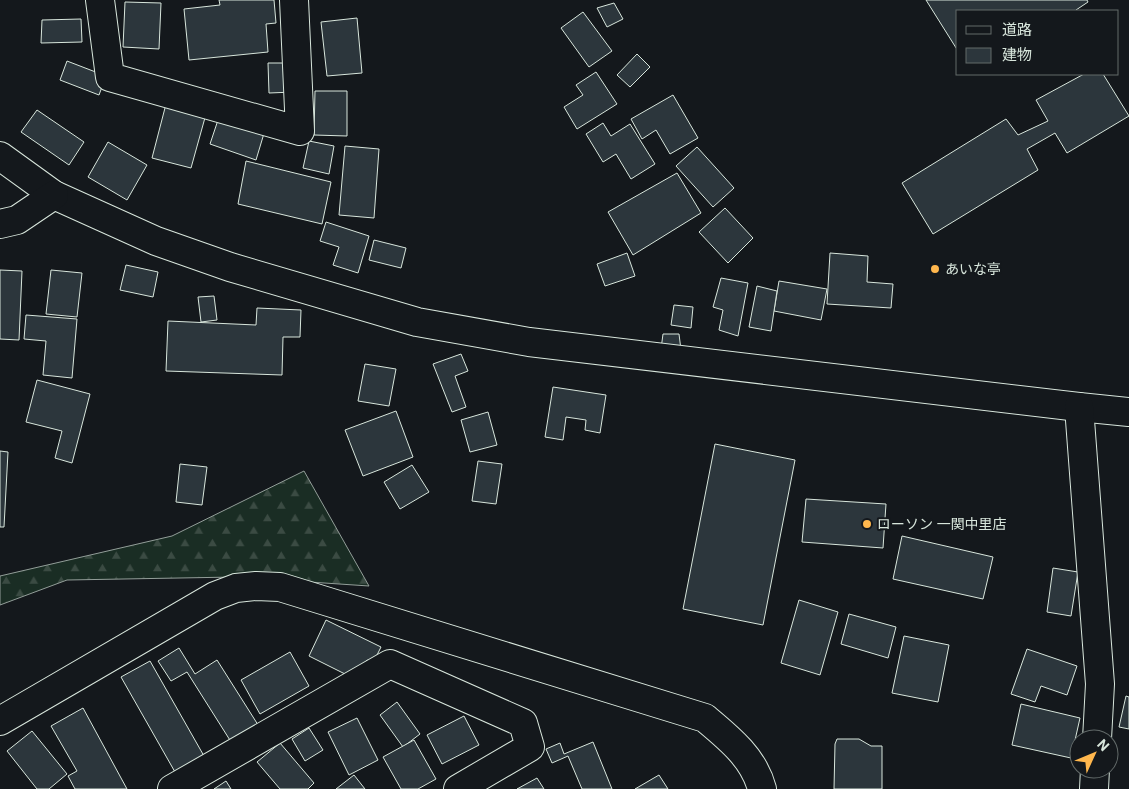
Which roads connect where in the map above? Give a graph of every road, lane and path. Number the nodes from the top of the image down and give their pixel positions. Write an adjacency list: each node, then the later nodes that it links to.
1 (100, 0): 2 (street)
2 (294, 0)
3 (0, 156): 4 (street)
4 (54, 194): 5 (street); 6 (street)
5 (0, 224)
6 (1079, 407): 7 (street); 9 (street)
7 (1129, 412)
8 (0, 721): 12 (street)
9 (1098, 729)
10 (172, 789): 11 (street)
11 (458, 789)
12 (762, 789)

